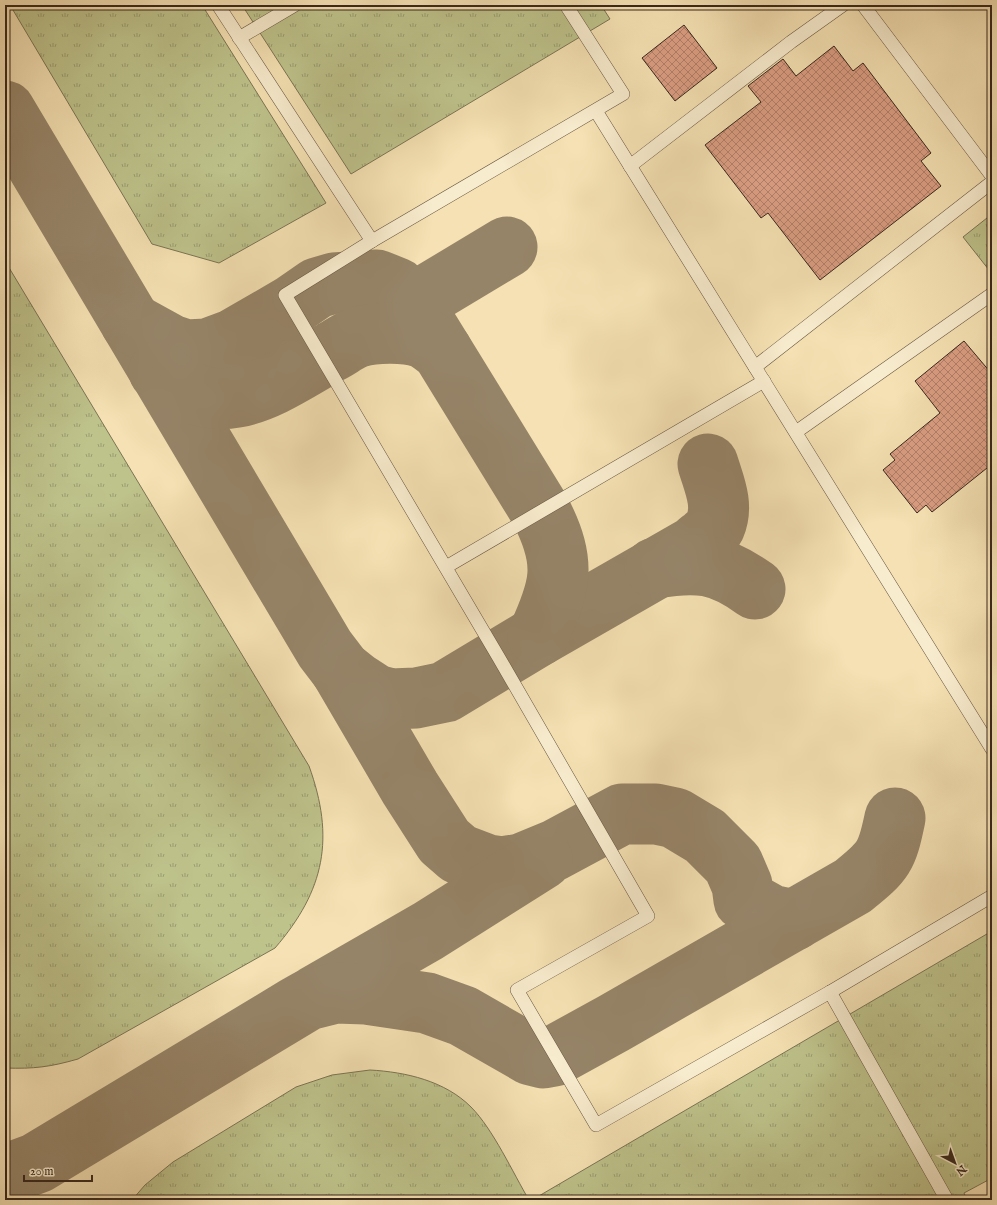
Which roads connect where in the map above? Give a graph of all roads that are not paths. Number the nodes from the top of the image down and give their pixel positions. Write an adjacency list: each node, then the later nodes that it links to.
1 (218, 5): 6 (lane)
2 (295, 5): 6 (lane)
3 (566, 5): 7 (lane)
4 (843, 5): 8 (lane)
5 (864, 5): 9 (lane)
6 (239, 38): 11 (lane)
7 (596, 111): 8 (lane); 11 (lane)
8 (630, 166): 13 (lane)
9 (992, 176)
10 (992, 182): 13 (lane)
11 (372, 241): 16 (lane)
12 (992, 294): 15 (lane)
13 (755, 367): 14 (lane)
14 (764, 381): 15 (lane); 16 (lane)
15 (796, 432): 17 (lane)
16 (446, 567): 19 (lane)
17 (992, 749)
18 (992, 896): 19 (lane)
19 (830, 992): 20 (lane)
20 (947, 1200)

